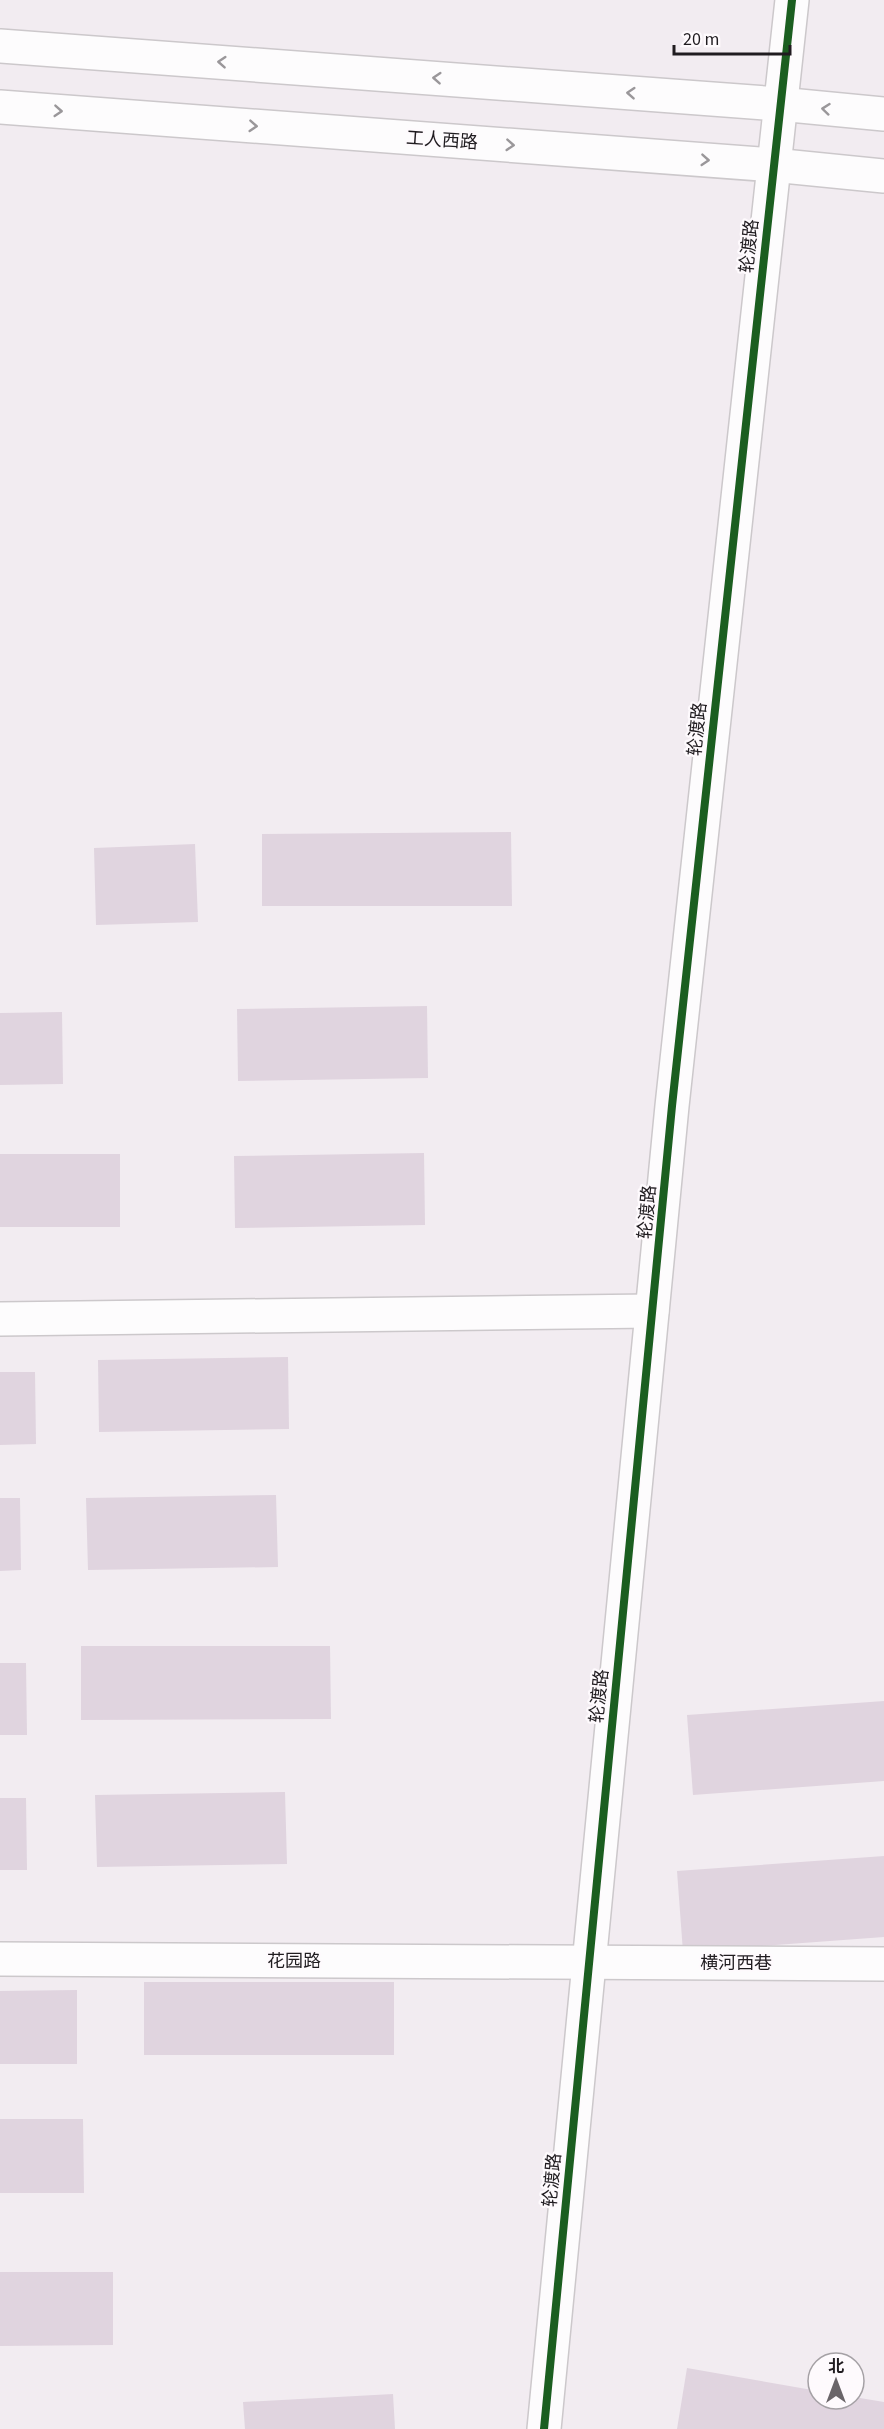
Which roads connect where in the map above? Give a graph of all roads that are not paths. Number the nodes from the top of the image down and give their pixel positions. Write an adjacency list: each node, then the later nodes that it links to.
1 (792, 0): 3 (main road, 轮渡路)
2 (0, 46): 3 (main road, one-way to 2)
3 (780, 104): 5 (main road, one-way to 3); 6 (main road, 轮渡路)
4 (0, 107): 6 (main road, 工人西路, one-way to 6)
5 (884, 114)
6 (773, 165): 7 (main road, 工人西路); 8 (main road, 轮渡路)
7 (884, 177)
8 (652, 1311): 9 (main road); 11 (main road, 轮渡路)
9 (0, 1319)
10 (0, 1959): 11 (main road, 花园路)
11 (588, 1963): 12 (main road, 横河西巷); 13 (main road, 轮渡路)
12 (884, 1964)
13 (544, 2429)

